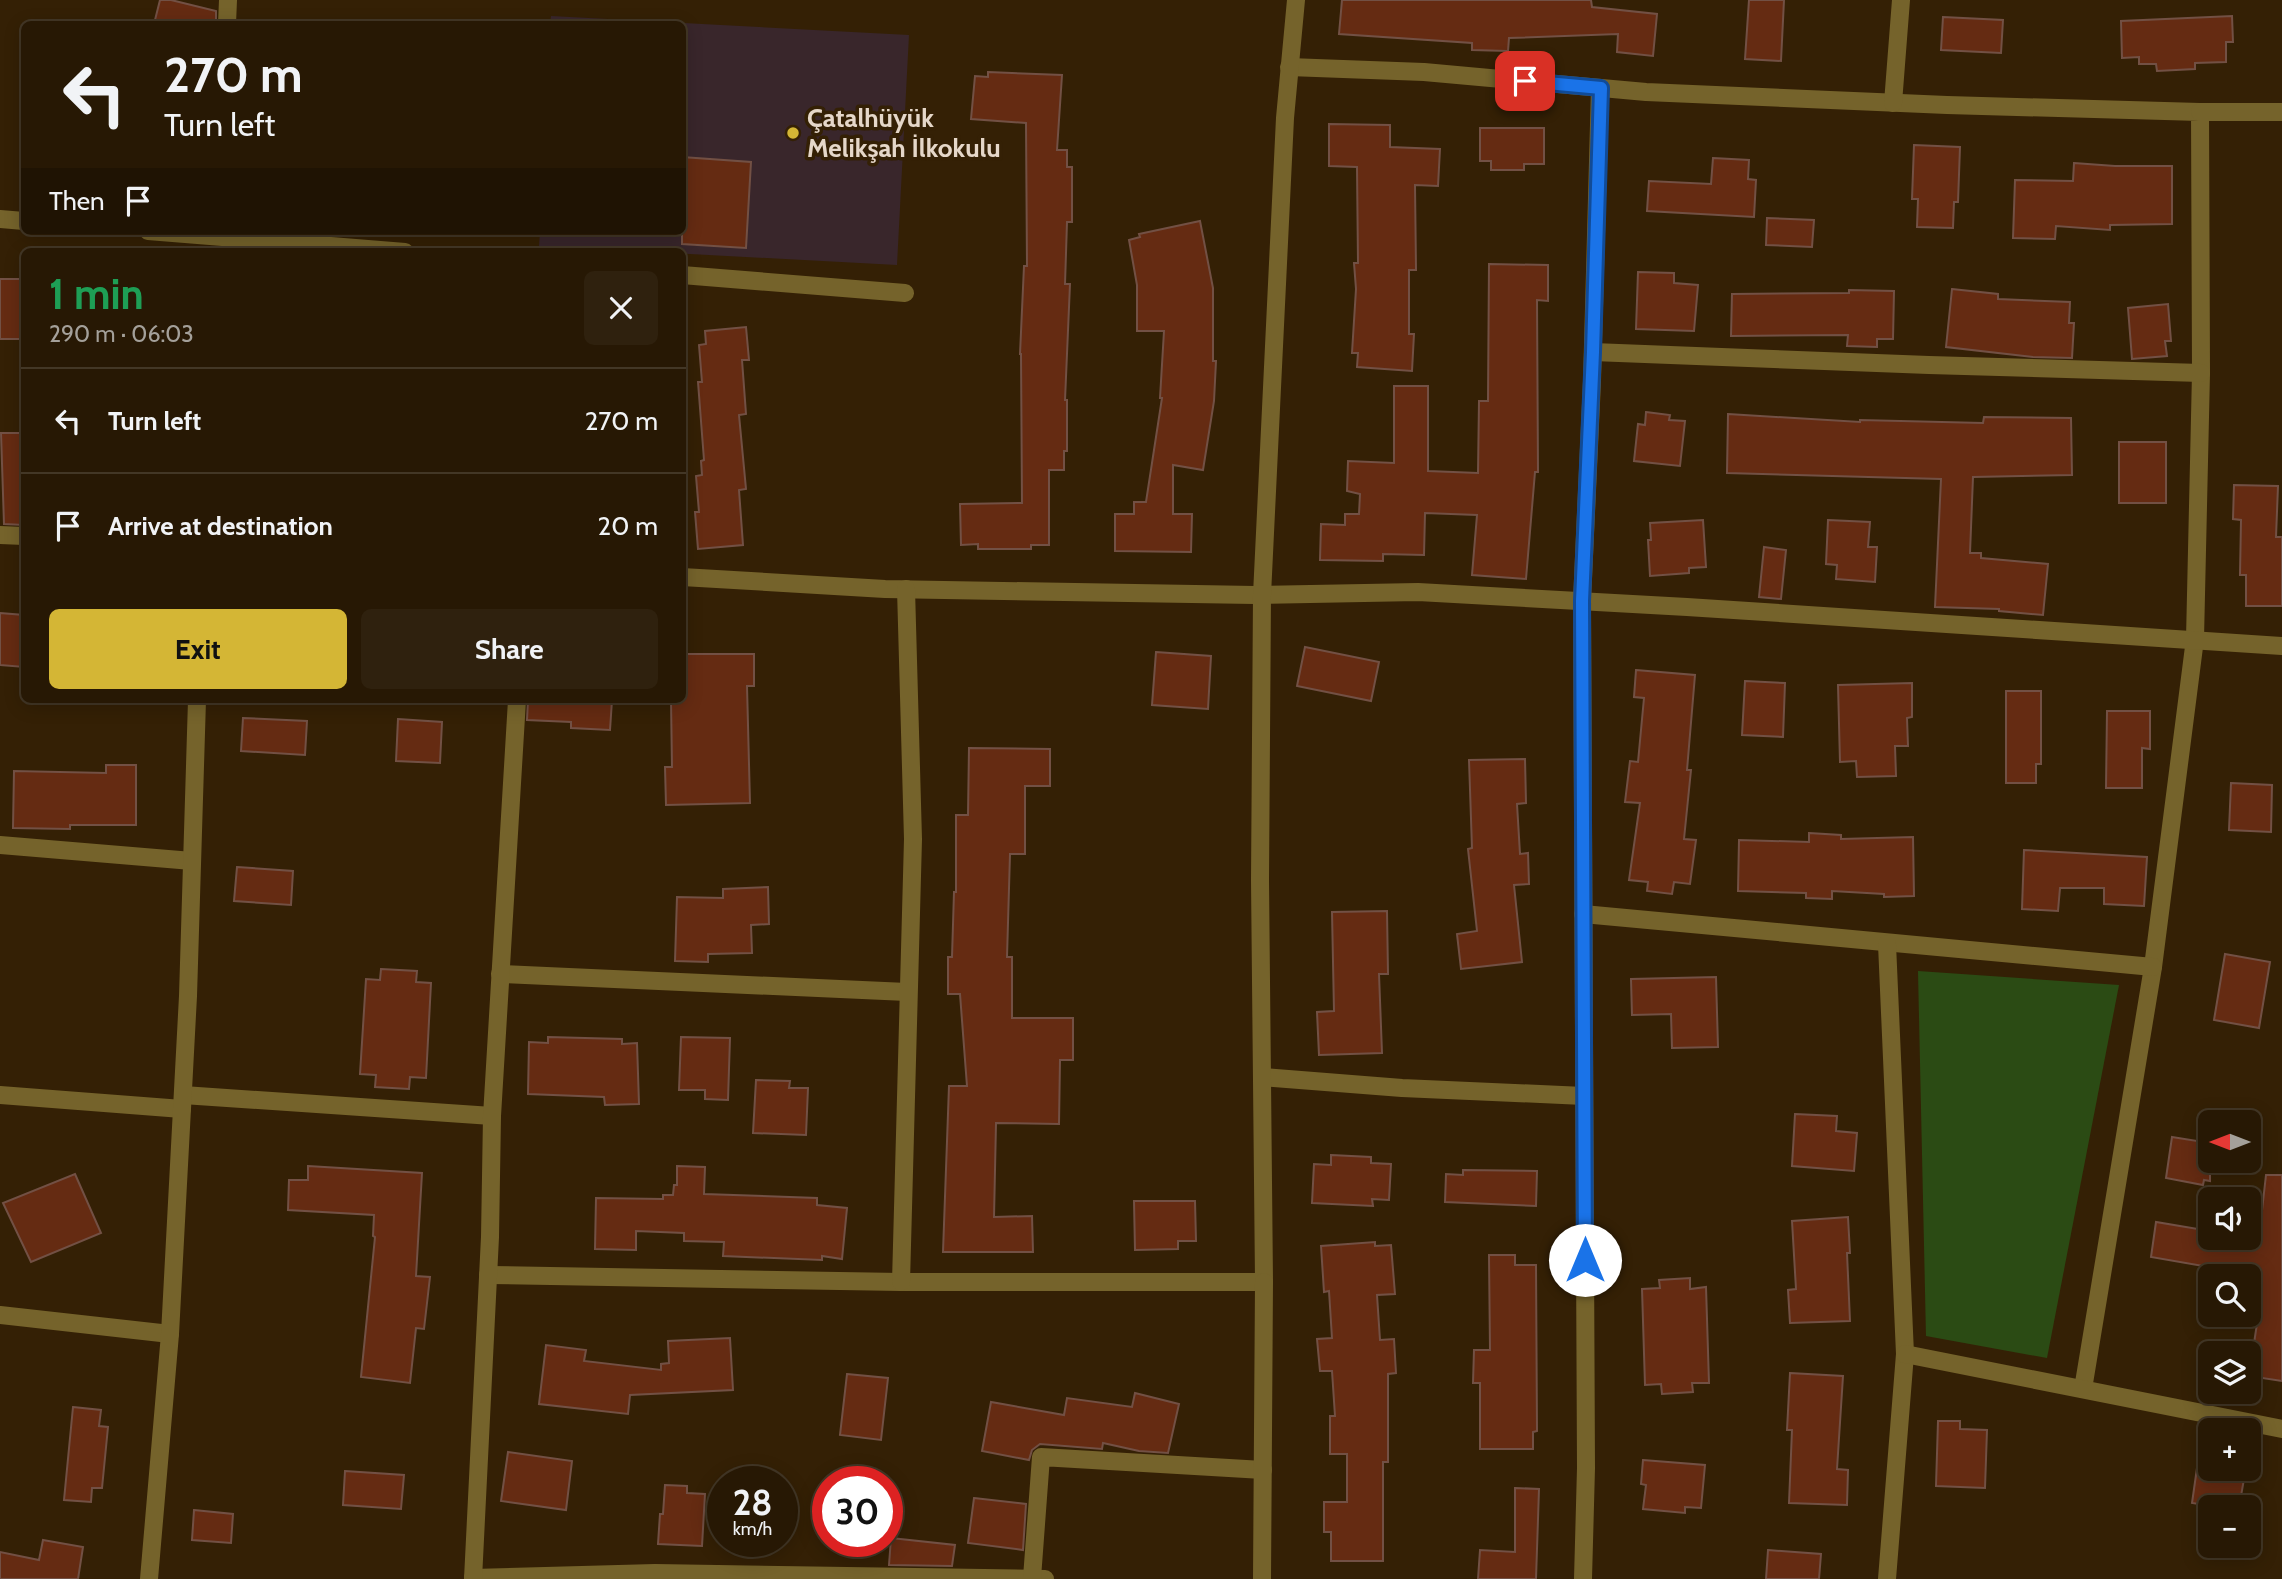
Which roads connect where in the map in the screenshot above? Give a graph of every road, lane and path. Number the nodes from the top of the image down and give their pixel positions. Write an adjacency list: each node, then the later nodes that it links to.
1 (228, 0): 4 (street)
2 (1296, 0): 5 (street)
3 (1901, 0): 7 (street)
4 (227, 21)
5 (1289, 67): 6 (street); 23 (street)
6 (1601, 88): 7 (street); 17 (street)
7 (1893, 103): 8 (street)
8 (2200, 112): 9 (street); 18 (street)
9 (2282, 112)
10 (0, 219): 11 (street)
11 (21, 221)
12 (178, 235): 13 (street)
13 (216, 240): 14 (street)
14 (342, 248)
15 (686, 275): 16 (street)
16 (905, 293)
17 (1593, 352): 18 (street); 24 (street)
18 (2202, 373): 25 (street)
19 (0, 535): 20 (street)
20 (21, 536)
21 (686, 577): 22 (street)
22 (906, 589): 23 (street); 35 (street)
23 (1262, 595): 24 (street); 36 (street)
24 (1582, 601): 25 (street); 31 (street)
25 (2195, 639): 26 (street); 33 (street)
26 (2282, 646)
27 (197, 703): 30 (street)
28 (517, 703): 34 (street)
29 (0, 845): 30 (street)
30 (192, 861): 39 (street)
31 (1583, 914): 32 (street); 38 (street)
32 (1886, 944): 33 (street); 46 (street)
33 (2153, 967): 47 (street)
34 (500, 974): 35 (street); 40 (street)
35 (907, 992): 42 (street)
36 (1262, 1077): 38 (street); 43 (street)
37 (0, 1096): 39 (street)
38 (1584, 1096): 55 (street)
39 (182, 1102): 40 (street); 45 (street)
40 (492, 1116): 41 (street)
41 (488, 1275): 42 (street); 50 (street)
42 (901, 1282): 43 (street)
43 (1264, 1282): 49 (street)
44 (0, 1315): 45 (street)
45 (170, 1334): 52 (street)
46 (1905, 1354): 47 (street); 56 (street)
47 (2083, 1389): 48 (street)
48 (2282, 1429)
49 (1262, 1470): 51 (street); 54 (street)
50 (473, 1578): 51 (street)
51 (1032, 1578): 53 (street)
52 (149, 1579)
53 (1045, 1579)
54 (1262, 1579)
55 (1583, 1579)
56 (1887, 1579)

